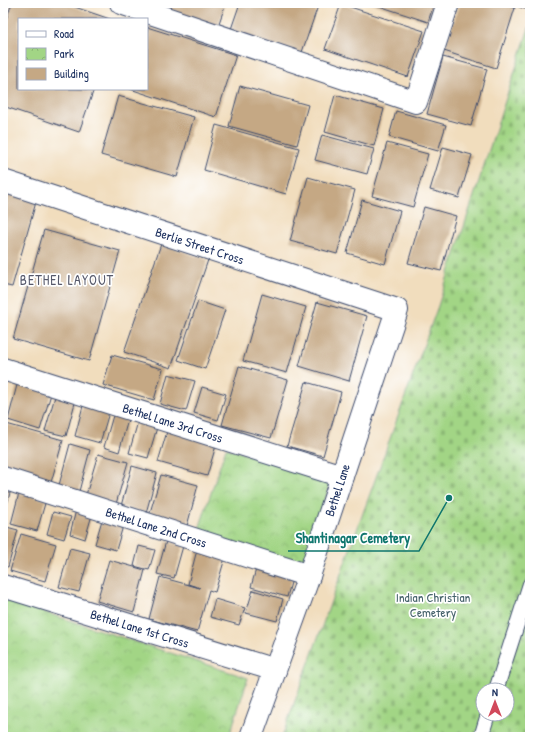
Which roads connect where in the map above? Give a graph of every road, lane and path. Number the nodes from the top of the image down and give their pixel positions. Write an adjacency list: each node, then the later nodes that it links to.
1 (121, 3): 2 (street)
2 (448, 3)
3 (3, 181): 4 (street, Berlie Street Cross)
4 (397, 310): 6 (street, Bethel Lane)
5 (3, 369): 6 (street, Bethel Lane 3rd Cross)
6 (342, 476): 8 (street, Bethel Lane)
7 (3, 478): 8 (street, Bethel Lane 2nd Cross)
8 (309, 576): 11 (street, Bethel Lane)
9 (530, 584): 12 (lane)
10 (3, 586): 11 (street, Bethel Lane 1st Cross)
11 (275, 670): 14 (street, Bethel Lane)
12 (499, 682)
13 (486, 722): 15 (lane)
14 (251, 737)
15 (481, 737)

